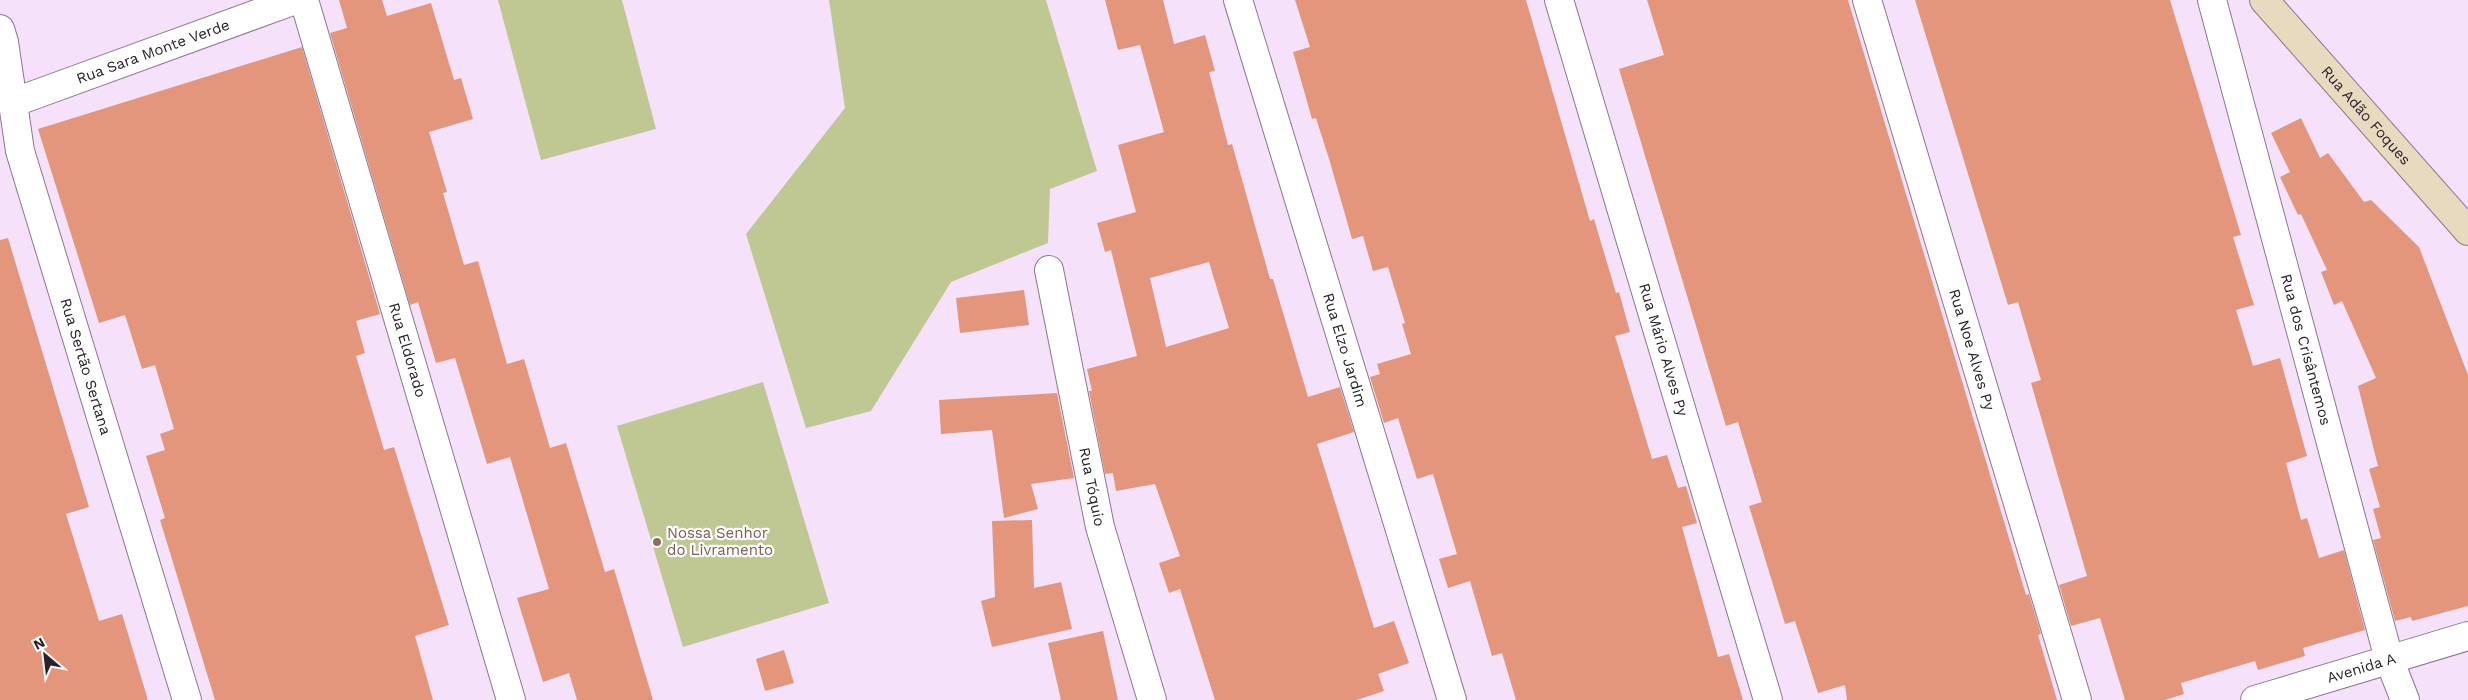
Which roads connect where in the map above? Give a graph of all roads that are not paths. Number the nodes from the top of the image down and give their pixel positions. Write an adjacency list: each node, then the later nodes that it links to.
1 (295, 0): 9 (street, Rua Sara Monte Verde)
2 (304, 0): 15 (street, Rua Eldorado)
3 (1238, 0): 17 (street, Rua Elzo Jardim)
4 (1559, 0): 18 (street, Rua Mário Alves Py)
5 (1867, 0): 19 (street, Rua Noe Alves Py)
6 (2212, 0): 13 (street, Rua dos Crisântemos)
7 (2264, 0): 10 (main road, Rua Adão Foques)
8 (0, 29): 9 (street, Rua Sertão Sertana)
9 (12, 103): 14 (street, Rua Sertão Sertana)
10 (2468, 231)
11 (1049, 270): 16 (street, Rua Tóquio)
12 (2468, 636): 13 (street, Avenida A)
13 (2389, 659): 20 (street, Avenida A); 21 (street, Rua dos Crisântemos)
14 (187, 700)
15 (511, 700)
16 (1152, 700)
17 (1452, 700)
18 (1768, 700)
19 (2077, 700)
20 (2255, 700)
21 (2404, 700)

